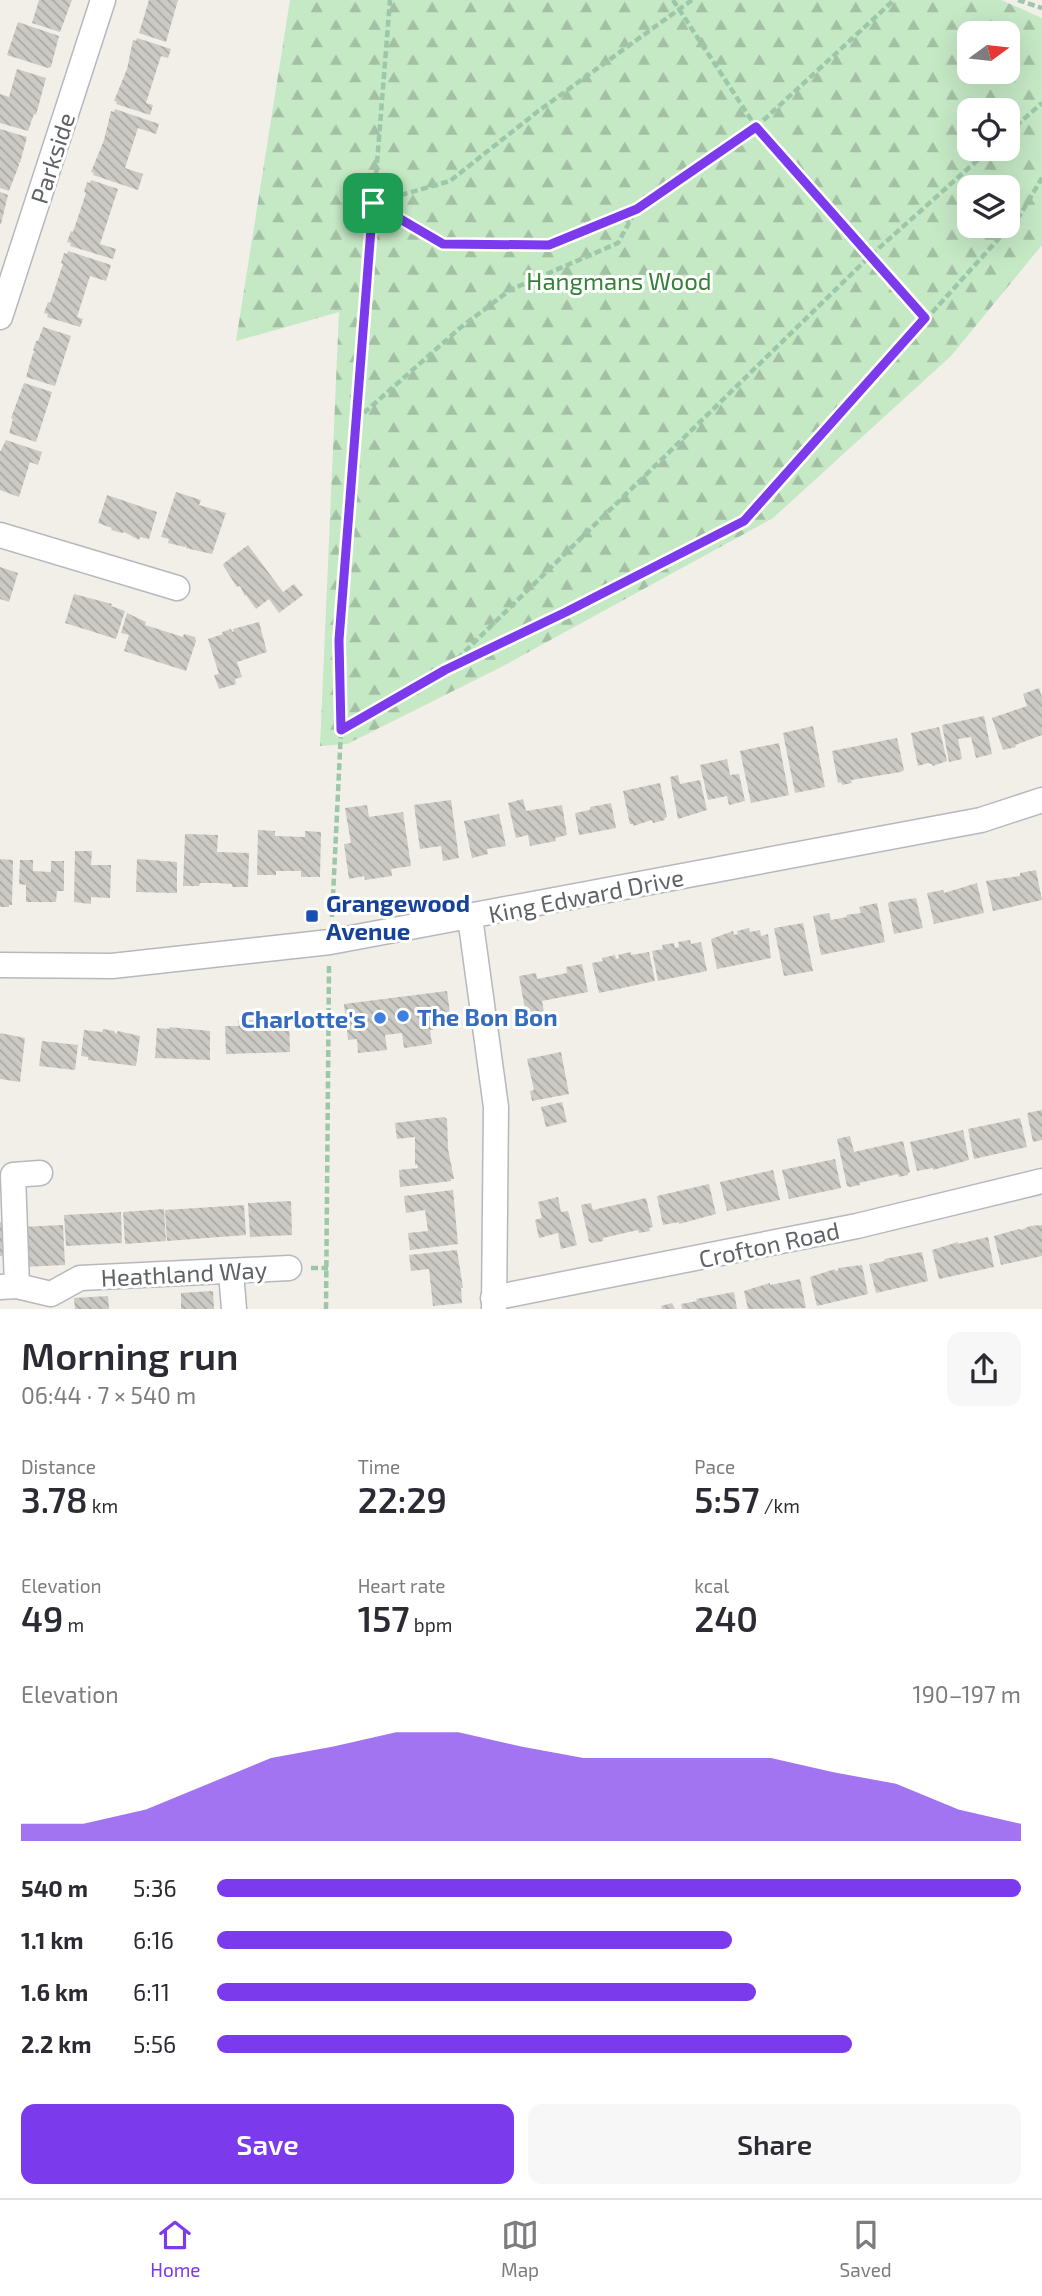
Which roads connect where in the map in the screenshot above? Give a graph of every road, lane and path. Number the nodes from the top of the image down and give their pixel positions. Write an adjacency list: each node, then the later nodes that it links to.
1 (103, 0): 17 (street, Parkside)
2 (390, 0): 14 (path)
3 (673, 0): 8 (path)
4 (692, 0): 8 (path)
5 (894, 0): 11 (path)
6 (1018, 0): 7 (path)
7 (1042, 8)
8 (680, 10): 11 (path); 14 (path)
9 (1042, 103): 10 (path)
10 (1020, 122)
11 (756, 127): 15 (path); 16 (path)
12 (977, 161): 16 (path)
13 (1042, 178): 18 (path)
14 (373, 203): 15 (path); 19 (path)
15 (637, 209): 19 (path)
16 (870, 256): 18 (path); 22 (path)
17 (0, 317)
18 (925, 318): 22 (path)
19 (356, 420): 23 (path)
20 (0, 535): 21 (street)
21 (177, 588)
22 (445, 670): 23 (path)
23 (341, 730): 26 (path)
24 (1042, 800): 25 (street, King Edward Drive)
25 (470, 917): 28 (street, King Edward Drive); 35 (street)
26 (331, 923)
27 (329, 960): 37 (path)
28 (0, 965)
29 (40, 1172): 33 (street)
30 (1042, 1181): 35 (street, Crofton Road)
31 (289, 1268): 32 (street, Heathland Way)
32 (231, 1272): 34 (street, Heathland Way); 36 (street)
33 (8, 1287): 34 (street, Heathland Way)
34 (52, 1302)
35 (494, 1303)
36 (234, 1309)
37 (326, 1309)

